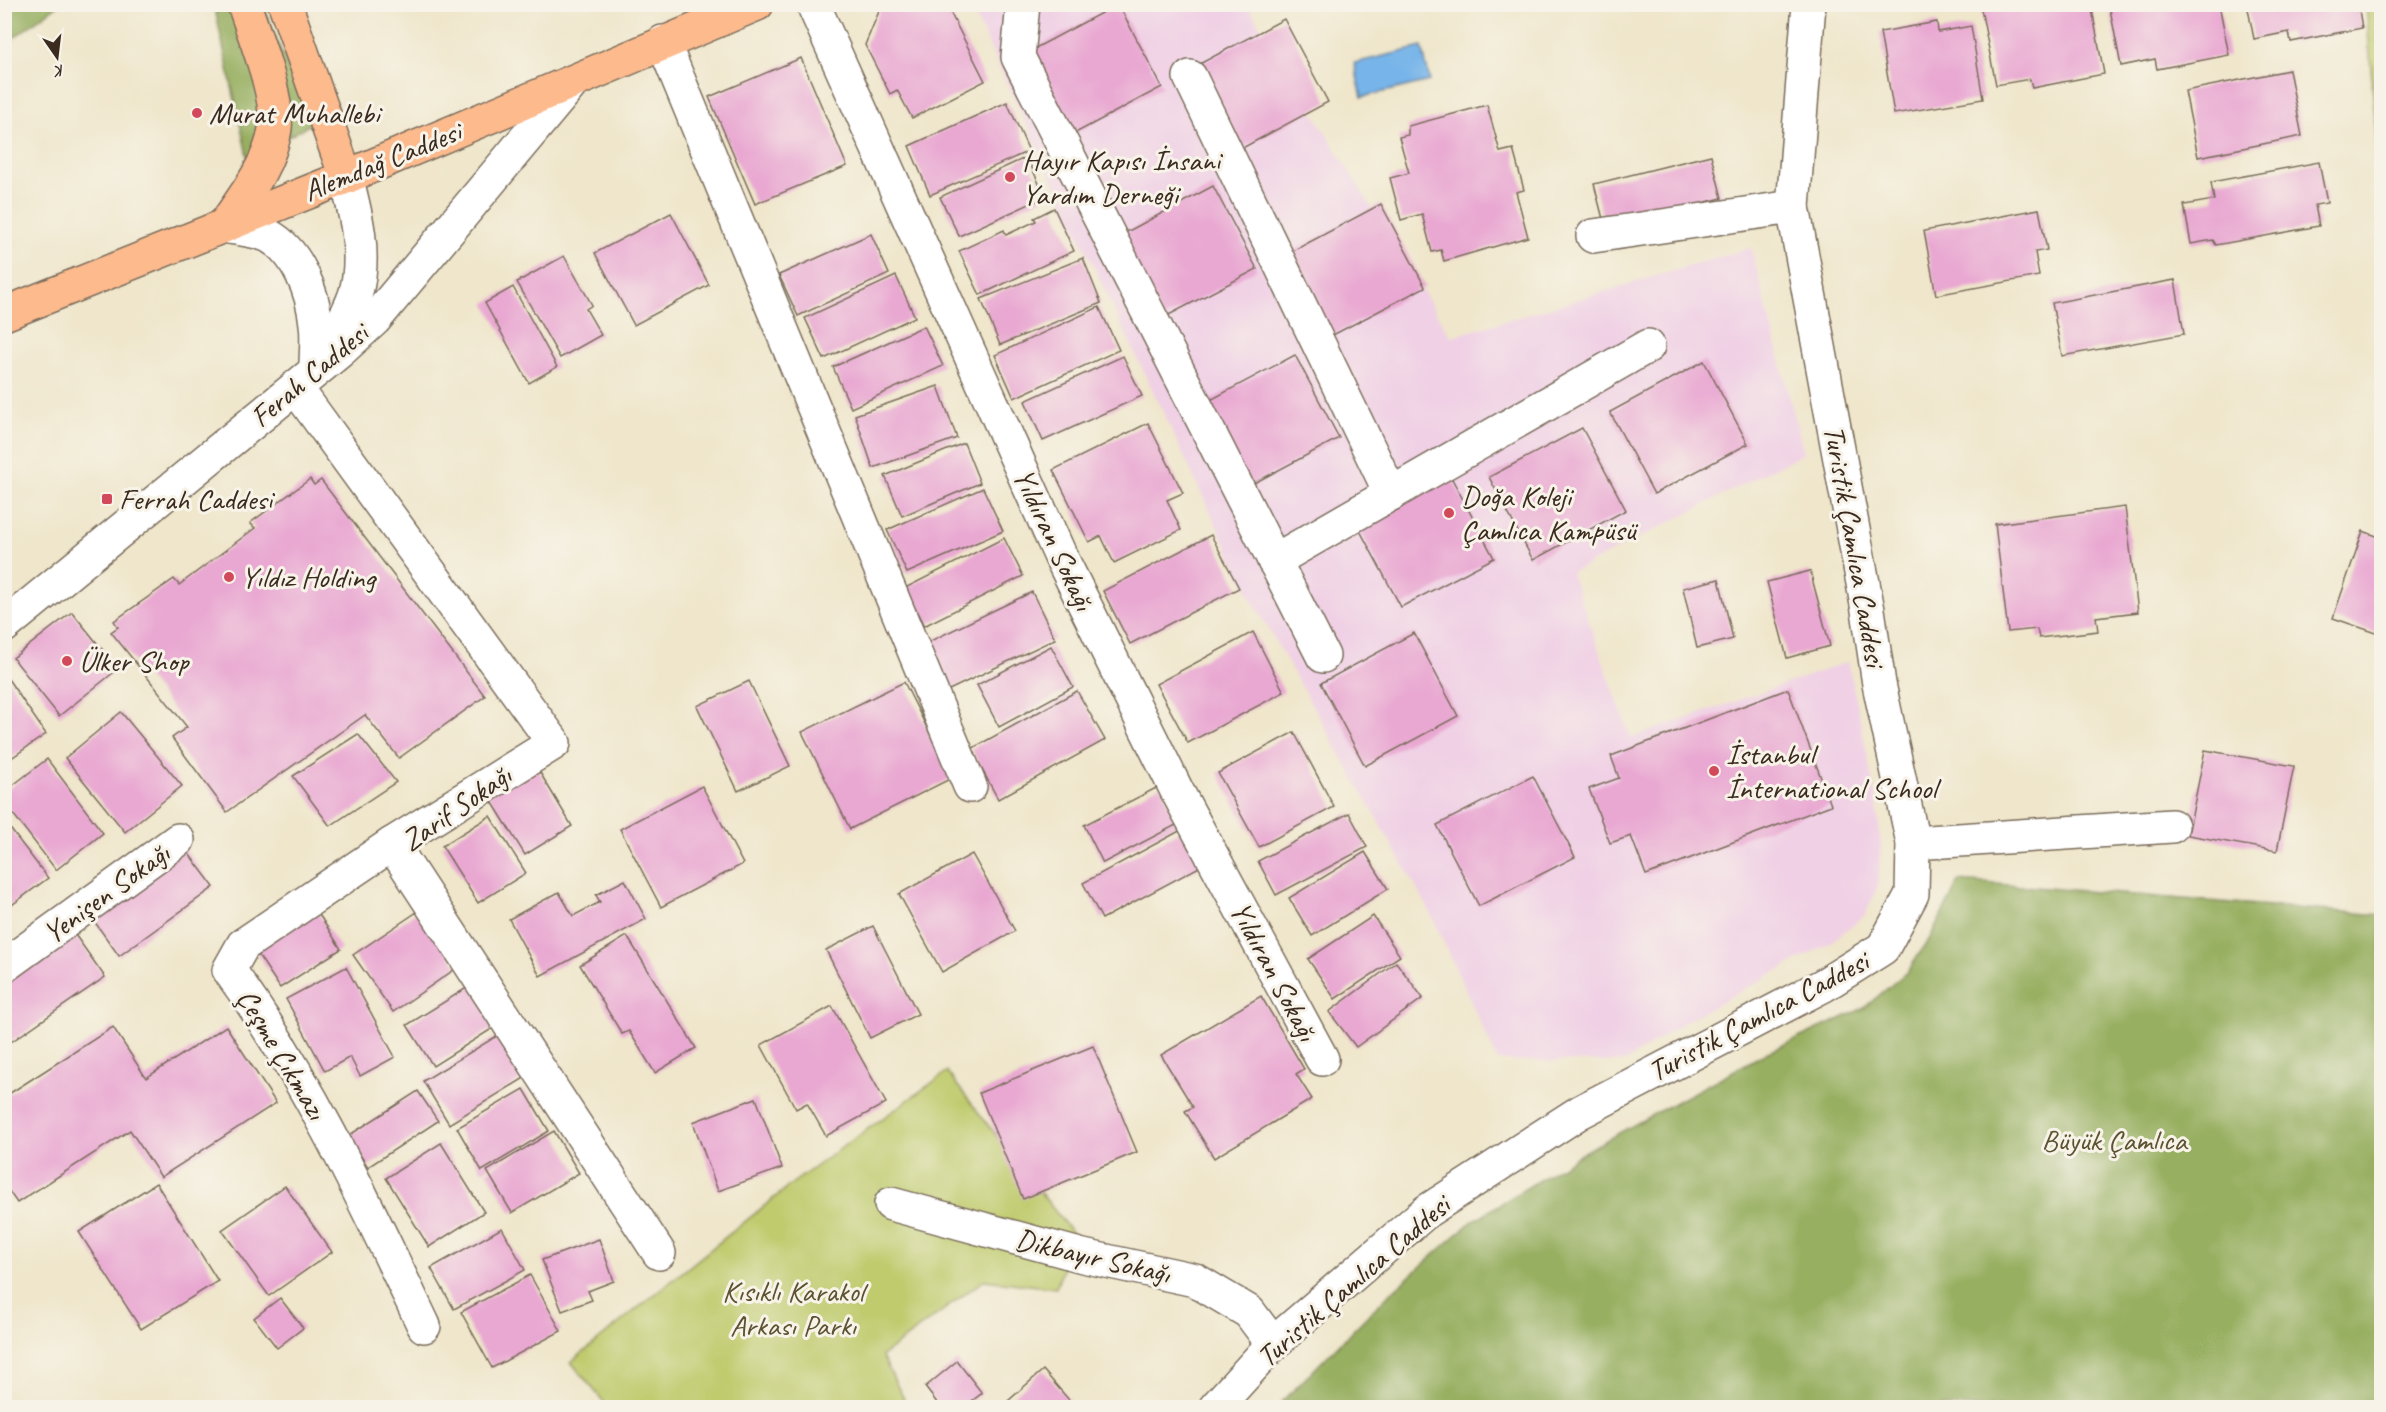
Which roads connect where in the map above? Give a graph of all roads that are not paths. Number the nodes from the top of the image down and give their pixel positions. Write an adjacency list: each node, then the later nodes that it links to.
1 (244, 4): 12 (main road)
2 (285, 4): 10 (main road)
3 (757, 4): 7 (main road, Alemdağ Caddesi)
4 (813, 4): 27 (street, Yıldıran Sokağı)
5 (1023, 4): 18 (street)
6 (1809, 4): 11 (street, Turistik Çamlıca Caddesi)
7 (663, 42): 9 (main road, Alemdağ Caddesi); 21 (street)
8 (1190, 77): 17 (street)
9 (573, 82): 10 (main road, Alemdağ Caddesi); 16 (street, Ferah Caddesi)
10 (346, 177): 12 (main road, Alemdağ Caddesi); 16 (street)
11 (1793, 207): 13 (street); 24 (street, Turistik Çamlıca Caddesi)
12 (224, 226): 14 (main road, Alemdağ Caddesi); 16 (street)
13 (1593, 236)
14 (4, 314)
15 (1648, 346): 17 (street)
16 (306, 380): 19 (street, Ferah Caddesi); 25 (street, Zarif Sokağı)
17 (1391, 494): 18 (street)
18 (1274, 561): 20 (street)
19 (4, 626)
20 (1323, 656)
21 (970, 786)
22 (2172, 826): 24 (street)
23 (178, 840): 26 (street, Yenişen Sokağı)
24 (1913, 843): 31 (street, Turistik Çamlıca Caddesi)
25 (392, 844): 29 (street, Zarif Sokağı); 30 (street, Çeşme Çıkmazı)
26 (4, 966)
27 (1322, 1059)
28 (891, 1204): 31 (street, Dikbayır Sokağı)
29 (659, 1253)
30 (424, 1326)
31 (1273, 1344): 32 (street, Turistik Çamlıca Caddesi)
32 (1215, 1407)

